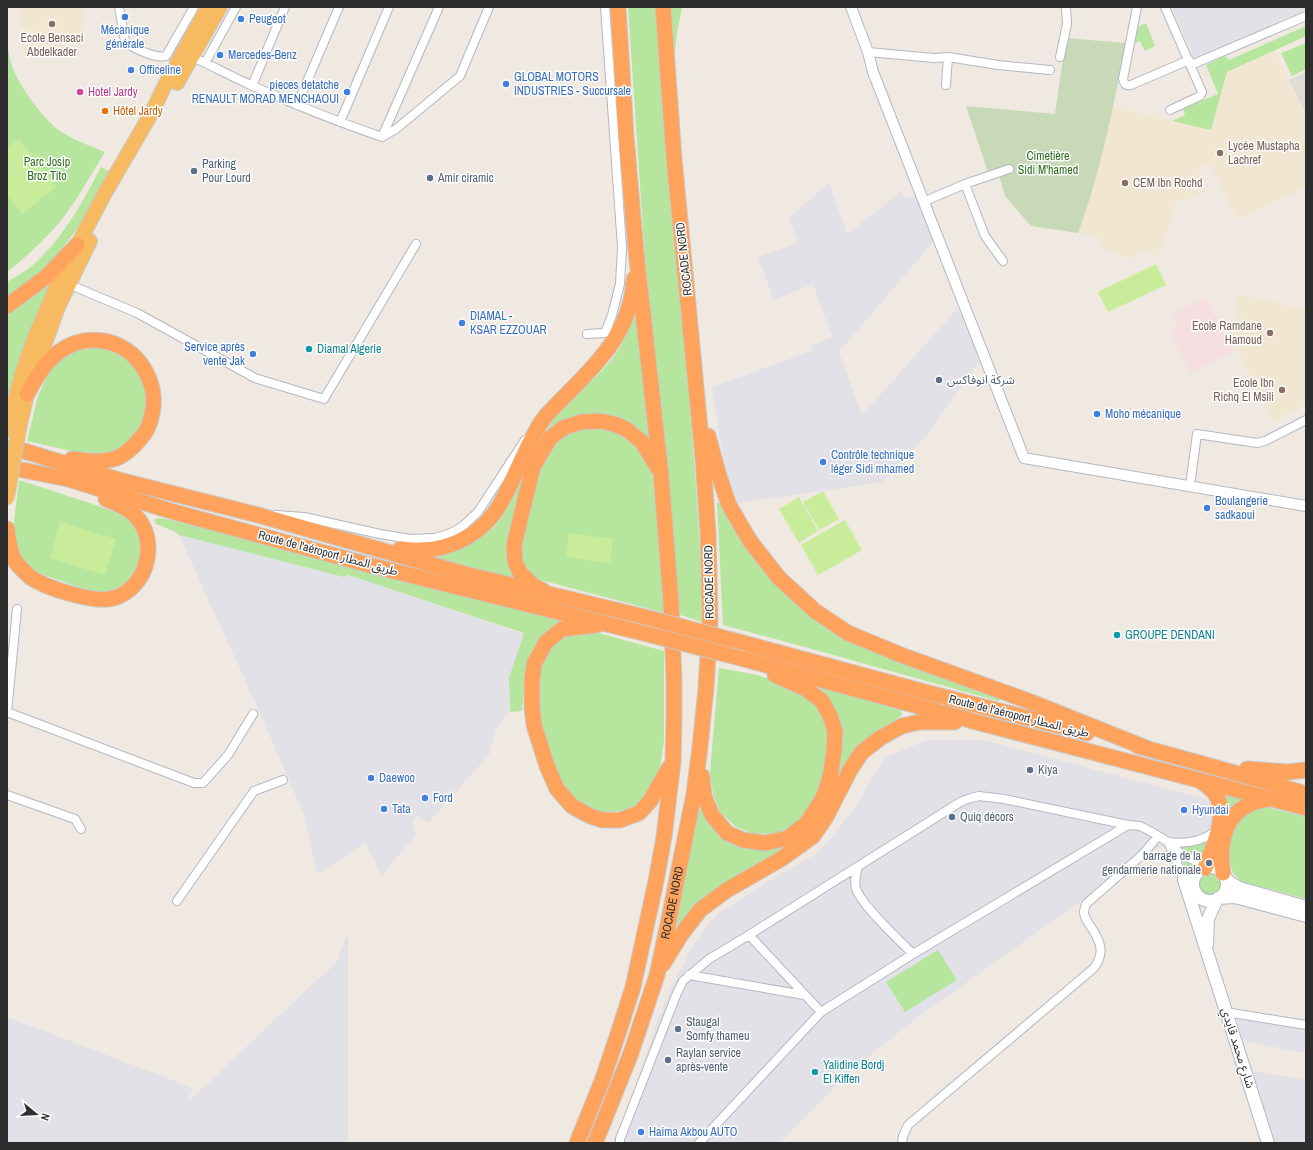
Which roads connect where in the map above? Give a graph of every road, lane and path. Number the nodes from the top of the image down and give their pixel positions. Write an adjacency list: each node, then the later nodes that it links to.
1 (119, 7): 19 (street)
2 (194, 7): 19 (street)
3 (208, 7): 19 (highway)
4 (220, 7): 23 (highway)
5 (236, 7): 24 (street)
6 (285, 7): 28 (street)
7 (338, 7): 29 (street)
8 (389, 7): 31 (street)
9 (440, 7): 32 (street)
10 (489, 7): 32 (street)
11 (605, 7): 42 (street)
12 (618, 7): 38 (highway, ROCADE NORD)
13 (663, 7): 43 (highway, ROCADE NORD)
14 (851, 7): 20 (street)
15 (1066, 7): 22 (street)
16 (1137, 7): 25 (street)
17 (1165, 7): 25 (street)
18 (1306, 16): 25 (street)
19 (185, 36): 37 (highway)
20 (868, 52): 21 (street); 35 (street)
21 (948, 57): 26 (street); 27 (street)
22 (1060, 57)
23 (192, 58): 24 (street); 40 (highway)
24 (205, 63): 28 (street)
25 (1190, 63): 30 (street)
26 (1050, 70)
27 (946, 85)
28 (252, 86): 29 (street)
29 (297, 105): 31 (street)
30 (1170, 110)
31 (340, 122): 32 (street)
32 (382, 137)
33 (1009, 169): 34 (street)
34 (965, 184): 35 (street); 39 (street)
35 (923, 202): 53 (street)
36 (416, 244): 40 (street)
37 (77, 245): 41 (highway); 47 (highway)
38 (636, 251): 46 (highway); 52 (highway, ROCADE NORD)
39 (1002, 261)
40 (68, 284): 44 (highway)
41 (7, 306)
42 (587, 334)
43 (697, 393): 66 (highway, ROCADE NORD); 67 (highway)
44 (27, 394): 47 (highway); 49 (highway)
45 (1306, 420): 53 (street)
46 (541, 422): 56 (street); 58 (highway)
47 (11, 429): 54 (highway, bridge)
48 (7, 448): 49 (highway, Route de l'aéroport طريق المطار)
49 (24, 451): 56 (highway, Route de l'aéroport طريق المطار)
50 (7, 467): 51 (highway, Route de l'aéroport طريق المطار)
51 (32, 472): 57 (highway); 61 (highway, Route de l'aéroport طريق المطار)
52 (661, 475): 59 (highway); 68 (highway, ROCADE NORD)
53 (1190, 485): 55 (street)
54 (7, 498)
55 (1306, 506)
56 (258, 516): 58 (highway, Route de l'aéroport طريق المطار)
57 (7, 529)
58 (351, 541): 59 (highway, Route de l'aéroport طريق المطار)
59 (553, 596): 67 (highway, Route de l'aéroport طريق المطار, bridge)
60 (17, 609): 63 (street)
61 (607, 624): 62 (highway, Route de l'aéroport طريق المطار, bridge); 68 (highway)
62 (744, 659): 65 (highway, Route de l'aéroport طريق المطار); 66 (highway)
63 (7, 712): 64 (street)
64 (253, 714)
65 (984, 724): 72 (highway, Route de l'aéroport طريق المطار); 92 (highway)
66 (700, 747): 92 (highway, ROCADE NORD)
67 (1146, 748): 69 (highway, Route de l'aéroport طريق المطار)
68 (673, 762): 98 (highway, ROCADE NORD)
69 (1211, 766): 70 (highway); 73 (highway, Route de l'aéroport طريق المطار)
70 (1306, 770)
71 (283, 780): 86 (street)
72 (1199, 780): 75 (highway, Route de l'aéroport طريق المطار); 78 (highway)
73 (1306, 794)
74 (7, 795): 79 (street)
75 (1269, 798): 76 (highway, Route de l'aéroport طريق المطار); 83 (highway)
76 (1306, 808)
77 (1128, 825): 80 (street); 82 (street); 90 (street)
78 (1219, 827): 81 (street); 83 (highway)
79 (81, 829)
80 (1158, 836): 81 (street); 102 (street)
81 (1168, 842): 83 (street); 84 (street)
82 (858, 867): 89 (street); 90 (street)
83 (1214, 870): 84 (main road); 85 (main road); 87 (main road)
84 (1192, 887): 85 (main road); 91 (main road, شارع محمد قايدي)
85 (1217, 899): 88 (main road); 91 (main road)
86 (178, 901)
87 (1306, 906)
88 (1306, 916)
89 (749, 935): 93 (street); 94 (street)
90 (913, 954): 95 (street)
91 (1206, 954): 96 (main road, شارع محمد قايدي)
92 (657, 975): 99 (highway, ROCADE NORD)
93 (689, 975): 94 (street); 100 (street)
94 (804, 994): 95 (street)
95 (821, 1012): 101 (street)
96 (1226, 1012): 97 (street); 103 (main road, شارع محمد قايدي)
97 (1306, 1025)
98 (577, 1143)
99 (595, 1143)
100 (620, 1143)
101 (699, 1143)
102 (902, 1143)
103 (1268, 1143)

